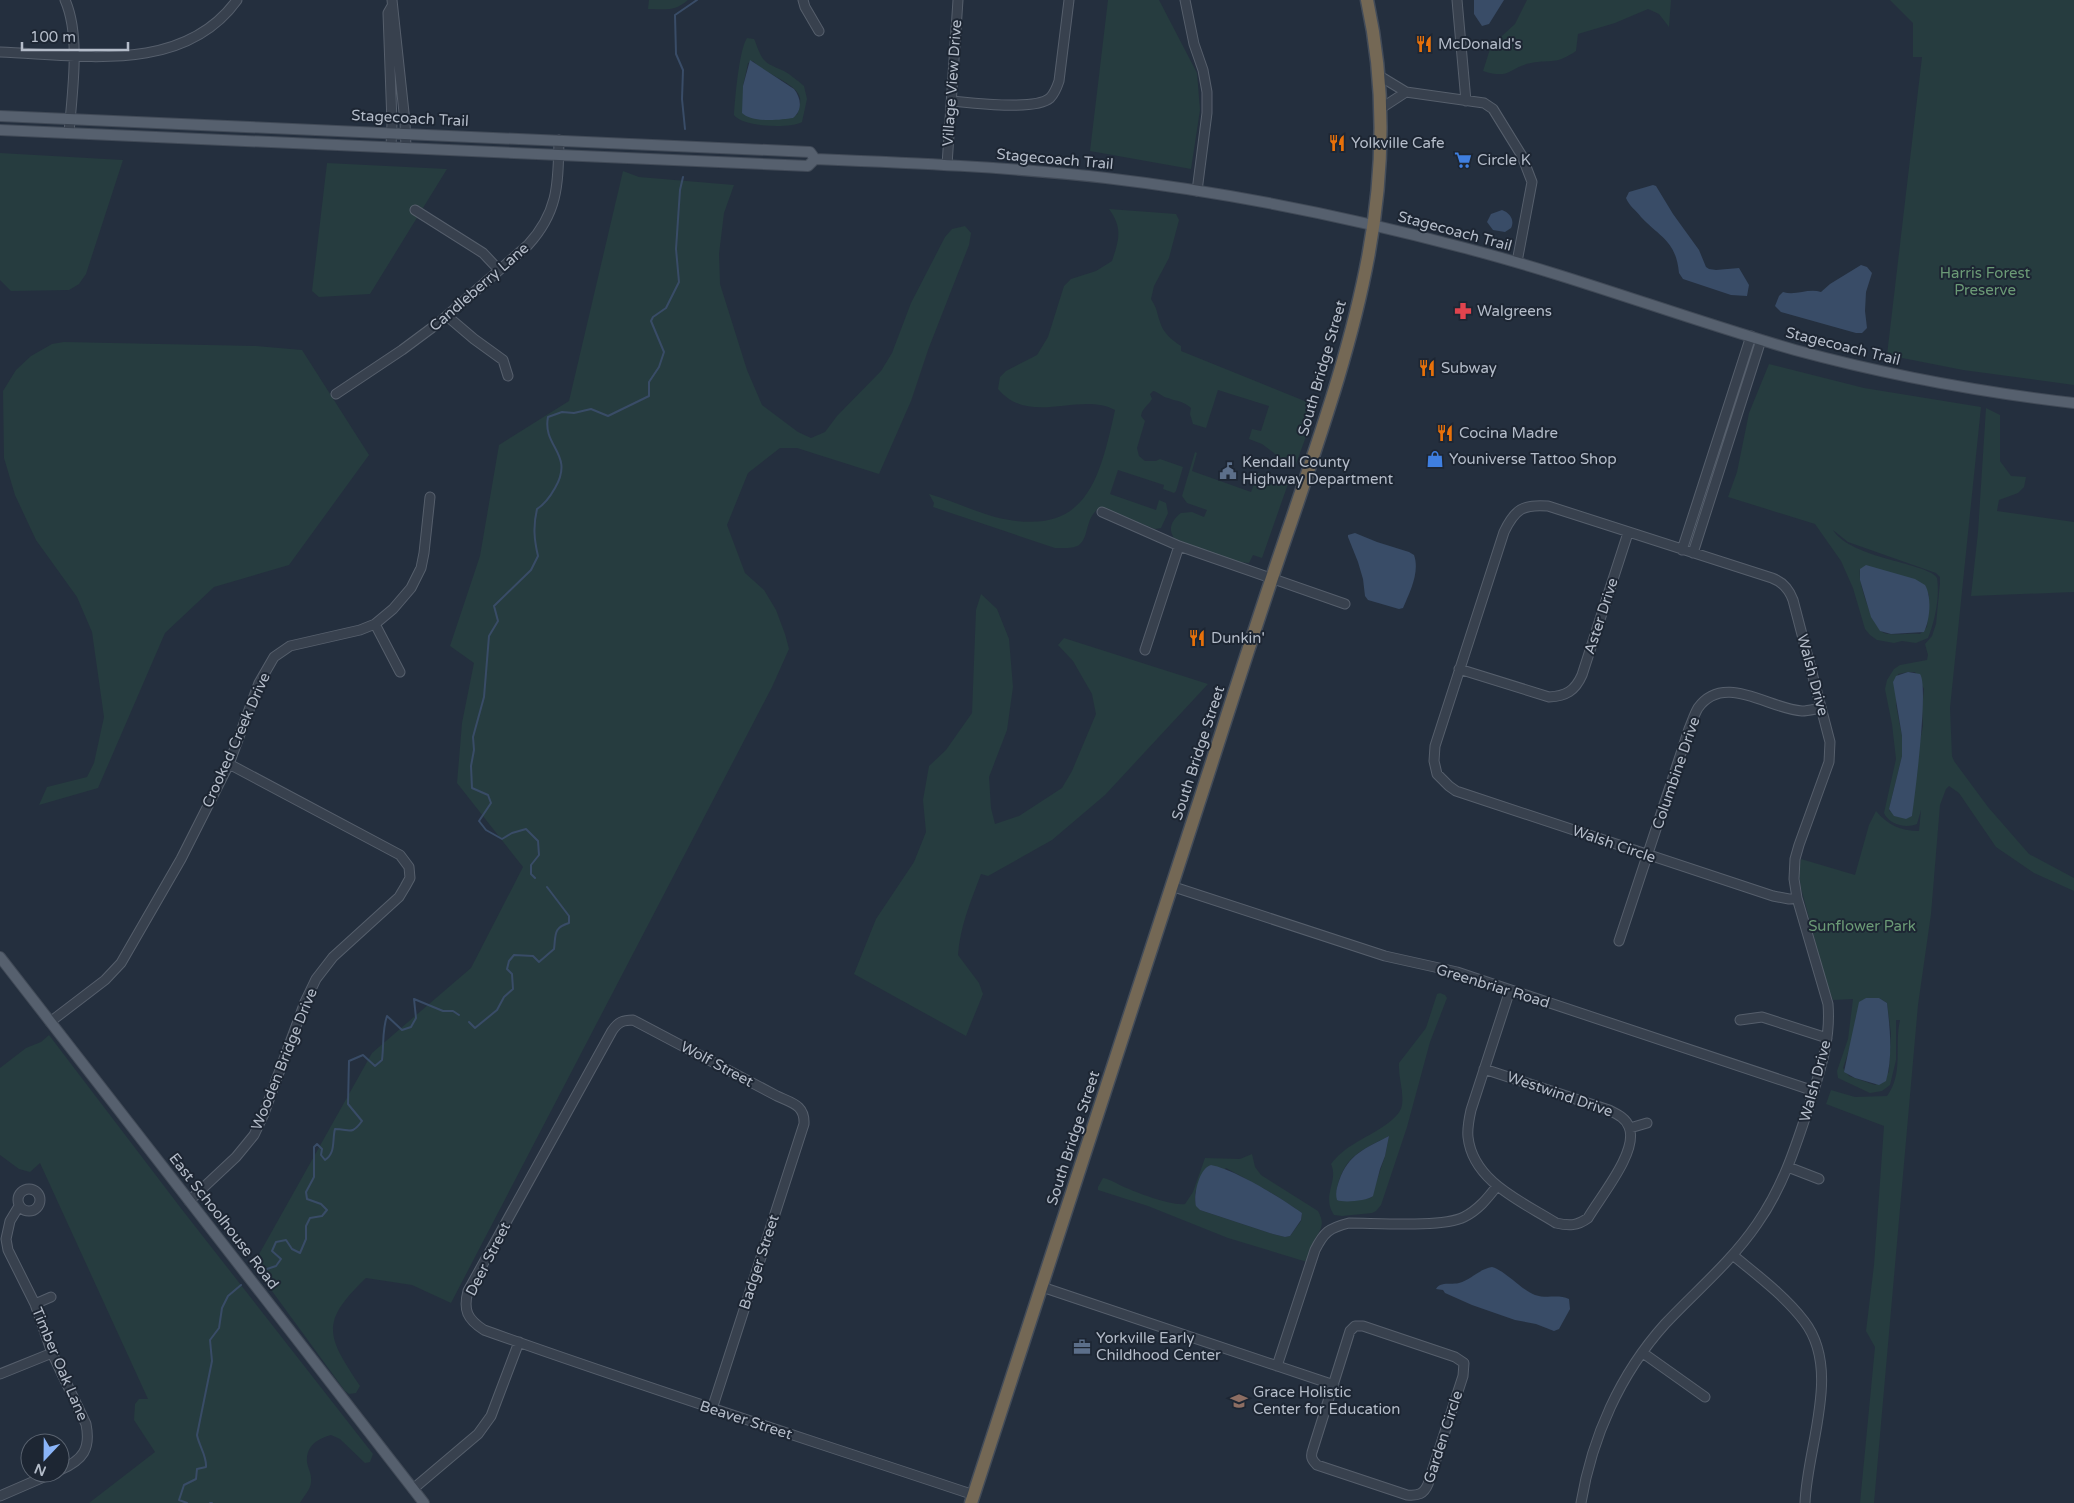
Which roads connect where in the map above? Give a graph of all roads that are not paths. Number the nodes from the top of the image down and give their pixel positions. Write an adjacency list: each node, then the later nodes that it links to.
1 (65, 0): 12 (street)
2 (238, 0): 12 (street)
3 (803, 0): 10 (street)
4 (958, 0): 15 (street, Village View Drive)
5 (1069, 0): 15 (street)
6 (1185, 0): 30 (street)
7 (1367, 0): 13 (highway, South Bridge Street)
8 (1457, 0): 16 (street)
9 (392, 3): 21 (street); 23 (street)
10 (819, 31)
11 (0, 52): 12 (street)
12 (73, 55): 19 (street)
13 (1378, 75): 14 (street); 17 (highway, South Bridge Street)
14 (1406, 92): 16 (street); 17 (street)
15 (952, 101): 29 (street, Village View Drive)
16 (1466, 101): 33 (street)
17 (1380, 110): 32 (highway, South Bridge Street)
18 (0, 116): 19 (main road, Stagecoach Trail)
19 (70, 118): 21 (main road, Stagecoach Trail); 22 (street)
20 (0, 130): 22 (main road, Stagecoach Trail)
21 (392, 132): 23 (main road, Stagecoach Trail); 25 (street)
22 (69, 133): 25 (main road, Stagecoach Trail)
23 (406, 133): 24 (main road, Stagecoach Trail); 26 (street)
24 (559, 140): 27 (street, Candleberry Lane); 28 (main road, Stagecoach Trail)
25 (391, 147): 26 (main road, Stagecoach Trail)
26 (406, 148): 27 (main road, Stagecoach Trail)
27 (558, 154): 28 (main road, Stagecoach Trail); 34 (street, Candleberry Lane)
28 (815, 159): 29 (main road, Stagecoach Trail)
29 (946, 166): 30 (main road, Stagecoach Trail)
30 (1197, 191): 32 (main road, Stagecoach Trail)
31 (415, 210): 34 (street)
32 (1374, 225): 33 (main road, Stagecoach Trail); 48 (highway, South Bridge Street)
33 (1517, 262): 36 (main road, Stagecoach Trail)
34 (499, 270): 35 (street, Candleberry Lane)
35 (447, 316): 37 (street); 38 (street, Candleberry Lane)
36 (1756, 338): 39 (main road, Stagecoach Trail); 40 (street); 41 (street)
37 (508, 376)
38 (336, 394)
39 (2074, 403)
40 (1726, 414): 41 (street); 46 (street)
41 (1736, 417): 47 (street)
42 (430, 497): 50 (street, Crooked Creek Drive)
43 (1102, 512): 45 (street)
44 (1628, 533): 46 (street, Walsh Circle); 52 (street, Walsh Circle); 52 (street, Aster Drive)
45 (1179, 546): 48 (street); 51 (street)
46 (1682, 550): 47 (street, Walsh Drive)
47 (1693, 553): 54 (street, Walsh Drive)
48 (1272, 580): 49 (street); 57 (highway, South Bridge Street)
49 (1345, 604)
50 (375, 624): 53 (street); 55 (street, Crooked Creek Drive)
51 (1145, 650)
52 (1459, 669): 56 (street, Walsh Circle)
53 (400, 672)
54 (1821, 708): 56 (street, Columbine Drive); 58 (street, Walsh Drive)
55 (229, 764): 64 (street, Crooked Creek Drive); 74 (street, Wooden Bridge Drive)
56 (1648, 855): 58 (street, Walsh Circle); 59 (street, Columbine Drive)
57 (1171, 886): 61 (street, Greenbriar Road); 78 (highway, South Bridge Street)
58 (1797, 898): 65 (street, Walsh Drive)
59 (1619, 941)
60 (0, 957): 64 (main road, East Schoolhouse Road)
61 (1510, 990): 66 (street, Westwind Drive); 67 (street, Greenbriar Road)
62 (626, 1020): 68 (street, Wolf Street); 81 (street, Deer Street)
63 (1740, 1020): 65 (street)
64 (50, 1022): 74 (main road, East Schoolhouse Road)
65 (1828, 1038): 67 (street, Walsh Drive)
66 (1484, 1068): 70 (street, Westwind Drive); 73 (street, Westwind Drive)
67 (1814, 1091): 71 (street, Walsh Drive)
68 (804, 1115): 88 (street, Badger Street)
69 (1647, 1123): 70 (street, Westwind Drive)
70 (1630, 1128): 73 (street, Westwind Drive)
71 (1788, 1167): 72 (street); 77 (street, Walsh Drive)
72 (1819, 1179)
73 (1497, 1186): 84 (street)
74 (189, 1201): 91 (main road, East Schoolhouse Road)
75 (19, 1206): 76 (street)
76 (4, 1251): 80 (street, Timber Oak Lane)
77 (1734, 1256): 83 (street, Walsh Drive); 96 (street)
78 (1042, 1287): 84 (street); 93 (highway, South Bridge Street)
79 (50, 1297): 80 (street)
80 (35, 1304): 82 (street, Timber Oak Lane)
81 (519, 1342): 88 (street, Beaver Street); 91 (street)
82 (52, 1353): 85 (street); 89 (street, Timber Oak Lane)
83 (1642, 1353): 87 (street); 95 (street, Walsh Drive)
84 (1277, 1366): 86 (street)
85 (0, 1374)
86 (1334, 1385): 86 (street, Garden Circle)
87 (1705, 1397)
88 (712, 1408): 93 (street, Beaver Street)
89 (70, 1466)
90 (30, 1483): 92 (street)
91 (413, 1489): 94 (main road, East Schoolhouse Road)
92 (0, 1496)
93 (972, 1499)
94 (424, 1503)
95 (1581, 1503)
96 (1805, 1503)

